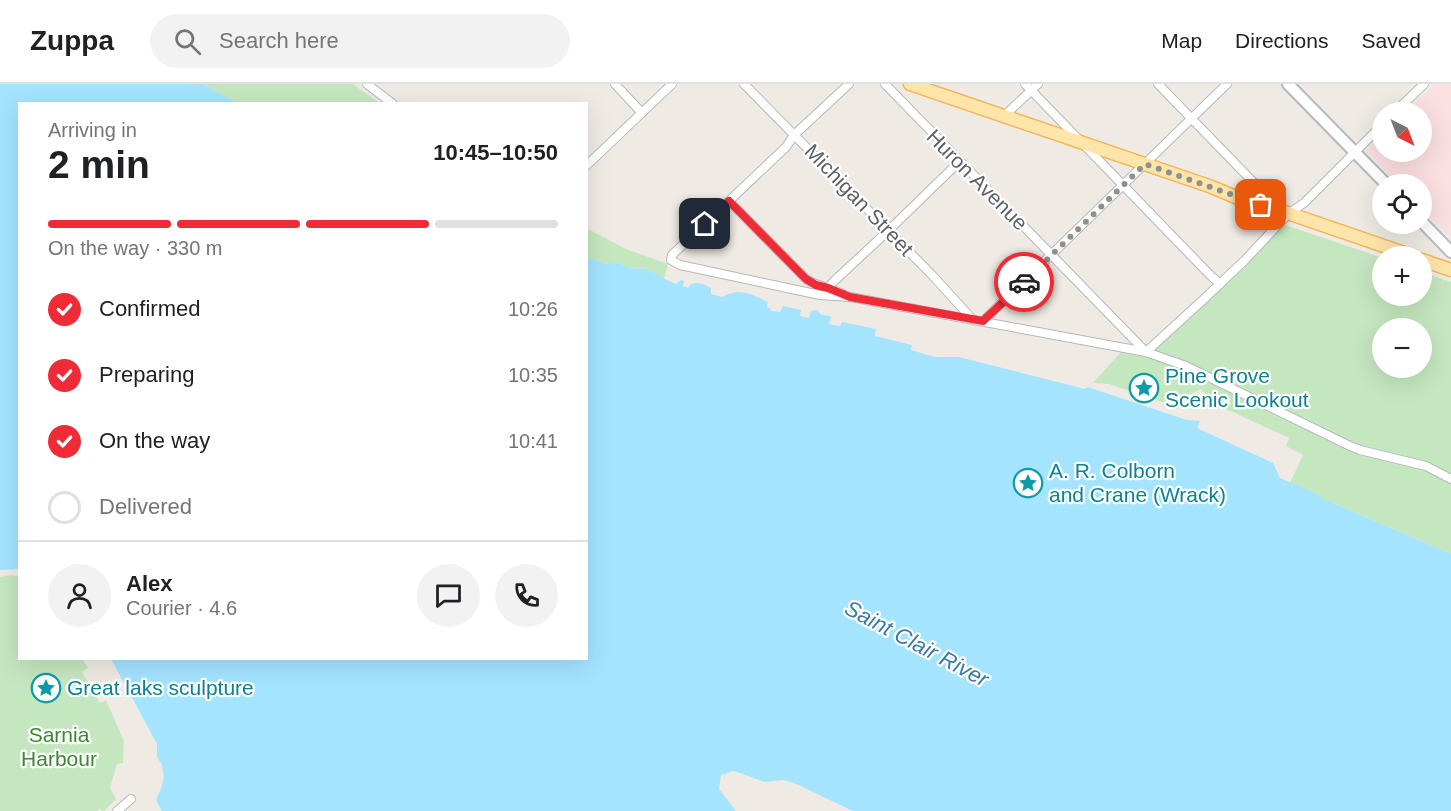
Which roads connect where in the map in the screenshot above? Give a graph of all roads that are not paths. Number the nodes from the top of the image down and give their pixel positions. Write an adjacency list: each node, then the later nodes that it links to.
1 (367, 84): 15 (street)
2 (615, 84): 17 (street)
3 (672, 84): 17 (street)
4 (744, 84): 20 (street, Michigan Street)
5 (849, 84): 20 (street)
6 (885, 84): 24 (street, Huron Avenue)
7 (910, 84): 18 (main road)
8 (1025, 84): 14 (street)
9 (1038, 84): 14 (street)
10 (1158, 84): 19 (street)
11 (1227, 84): 19 (street)
12 (1288, 84): 23 (street)
13 (1422, 85): 16 (street)
14 (1031, 91): 18 (street); 22 (street)
15 (390, 102)
16 (1405, 102)
17 (642, 113): 25 (street)
18 (1004, 116): 22 (main road)
19 (1192, 119): 26 (street); 30 (street)
20 (795, 135): 29 (street); 31 (street, Michigan Street)
21 (1372, 135): 23 (street)
22 (1081, 142): 26 (main road); 28 (street)
23 (1356, 152): 27 (street); 30 (street)
24 (960, 161): 31 (street); 35 (street, Huron Avenue)
25 (588, 164)
26 (1145, 164): 28 (street); 30 (main road)
27 (1377, 174)
28 (1123, 186): 35 (street); 38 (street)
29 (729, 201): 39 (street); 40 (street)
30 (1282, 212): 33 (main road); 38 (street)
31 (888, 231): 39 (street); 41 (street, Michigan Street)
32 (1432, 232): 34 (street)
33 (1383, 246)
34 (1451, 252)
35 (1052, 255): 42 (street); 43 (street, Huron Avenue)
36 (1432, 263): 37 (main road)
37 (1451, 270)
38 (1220, 284): 43 (street)
39 (828, 288): 40 (street)
40 (850, 297): 41 (street)
41 (972, 319): 42 (street)
42 (983, 321): 43 (street)
43 (1146, 352): 44 (street)
44 (1451, 479)
45 (131, 799): 46 (street)
46 (117, 811)

